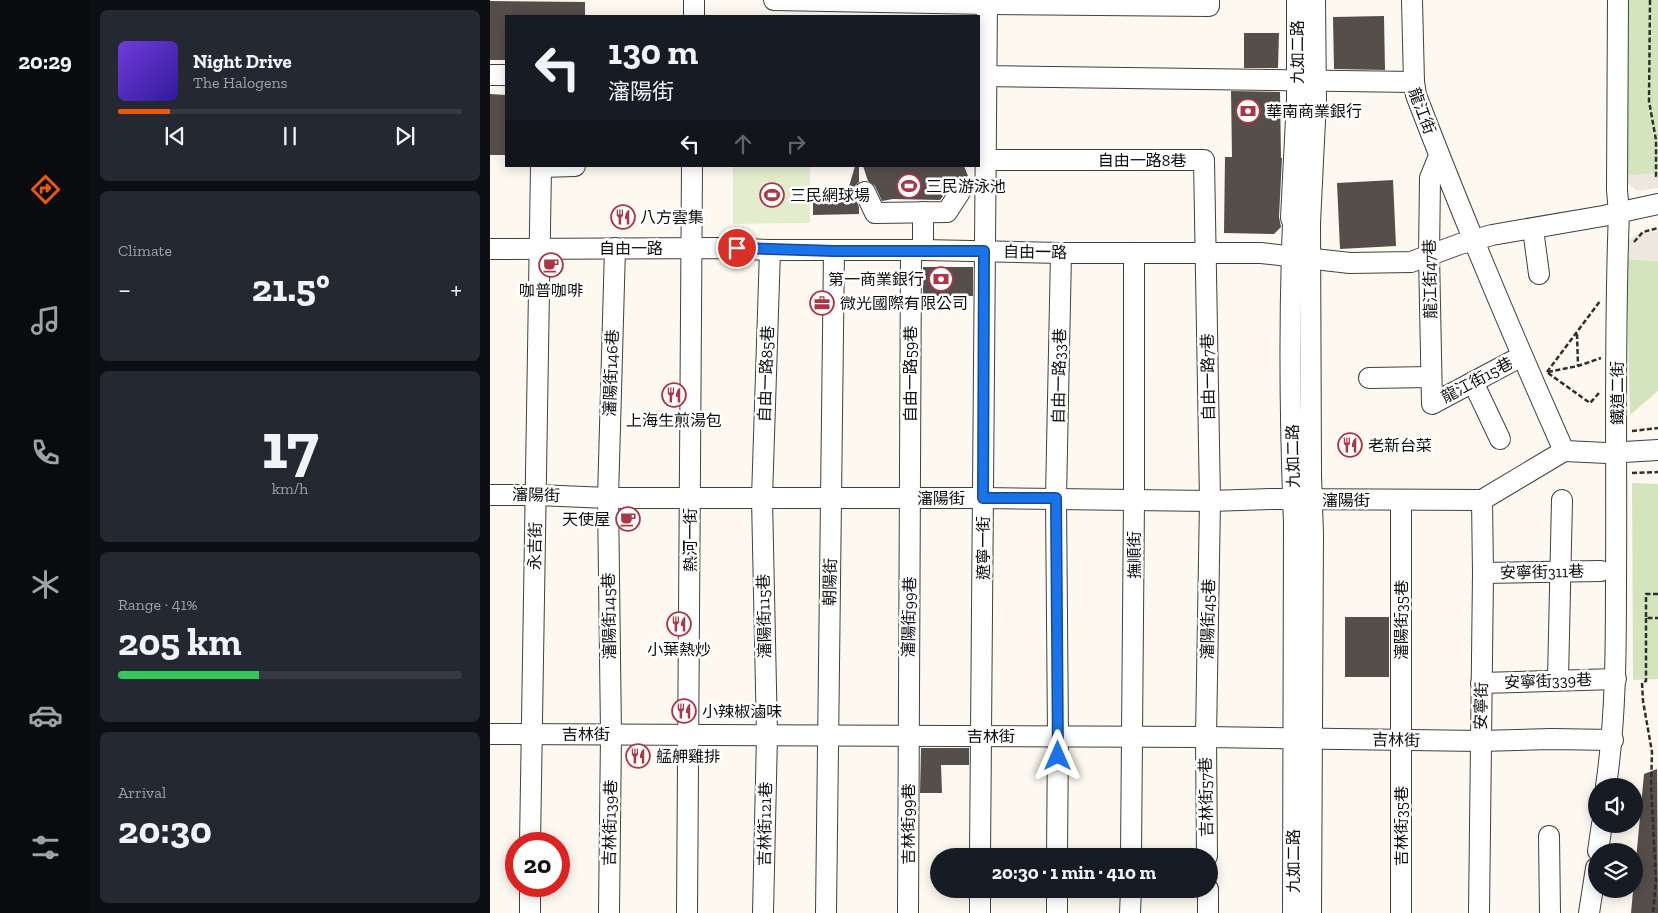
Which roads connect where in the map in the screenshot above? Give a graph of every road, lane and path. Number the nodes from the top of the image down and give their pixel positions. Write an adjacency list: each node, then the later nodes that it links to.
1 (694, 0): 10 (street)
2 (774, 0): 9 (street)
3 (1209, 0): 9 (street)
4 (1297, 0): 14 (street, 九如二路)
5 (1315, 0): 14 (street, 九如二路)
6 (1412, 0): 15 (street)
7 (1618, 0): 25 (street, 鐵道二街)
8 (1650, 0): 20 (path)
9 (987, 2): 13 (street, 遼寧一街)
10 (694, 15)
11 (490, 75): 12 (street)
12 (505, 75)
13 (983, 76): 14 (street, 龍江街); 17 (street, 遼寧一街)
14 (1307, 81): 15 (street, 龍江街); 42 (street, 九如二路)
15 (1414, 82): 16 (street, 龍江街)
16 (1439, 156): 28 (street, 龍江街); 41 (street, 龍江街47巷)
17 (986, 160): 37 (street, 遼寧一街); 40 (street, 自由一路8巷)
18 (541, 167): 31 (street, 永吉街)
19 (692, 167): 33 (street, 熱河一街)
20 (1658, 177)
21 (865, 192): 24 (street)
22 (960, 192): 24 (street)
23 (1658, 204): 25 (street, 自由一路)
24 (923, 212): 35 (street, 自由一路59巷)
25 (1620, 213): 27 (street, 自由一路); 60 (street, 鐵道二街)
26 (1658, 228): 29 (path)
27 (1533, 229): 28 (street, 自由一路); 43 (street)
28 (1474, 241): 41 (street, 自由一路); 47 (street, 龍江街)
29 (1631, 245)
30 (490, 248): 31 (street, 自由一路)
31 (538, 248): 32 (street, 自由一路); 63 (street, 永吉街)
32 (615, 248): 33 (street, 自由一路); 65 (street, 瀋陽街146巷)
33 (692, 248): 34 (street, 自由一路); 66 (street, 熱河一街)
34 (770, 250): 36 (street, 自由一路); 67 (street, 自由一路85巷)
35 (917, 250): 36 (street, 自由一路); 37 (street, 自由一路); 69 (street, 自由一路59巷)
36 (834, 251): 68 (street, 朝陽街)
37 (984, 251): 38 (street, 自由一路); 70 (street, 遼寧一街)
38 (1061, 253): 39 (street, 自由一路); 71 (street, 自由一路33巷)
39 (1134, 253): 40 (street, 自由一路); 72 (street, 撫順街)
40 (1206, 254): 42 (street, 自由一路); 77 (street, 自由一路7巷)
41 (1429, 255): 42 (street, 自由一路); 50 (street, 龍江街47巷)
42 (1301, 258): 73 (street, 九如二路)
43 (1539, 274)
44 (1605, 295): 45 (path)
45 (1576, 333): 48 (path); 49 (path)
46 (1609, 355): 48 (path)
47 (1522, 356): 52 (street, 龍江街15巷); 59 (street, 龍江街)
48 (1578, 366): 49 (path)
49 (1547, 372): 53 (path)
50 (1432, 377): 51 (street); 54 (street, 龍江街47巷)
51 (1369, 378)
52 (1473, 382): 54 (street, 龍江街15巷); 57 (street)
53 (1602, 389)
54 (1432, 404)
55 (1658, 428): 56 (path)
56 (1632, 431)
57 (1500, 439)
58 (1658, 450): 60 (street)
59 (1564, 451): 60 (street); 75 (street)
60 (1617, 452): 85 (street, 鐵道二街)
61 (1658, 472): 62 (path)
62 (1630, 473)
63 (537, 494): 64 (street, 瀋陽街); 65 (street, 瀋陽街); 87 (street, 永吉街)
64 (490, 495)
65 (608, 498): 66 (street, 瀋陽街); 89 (street, 瀋陽街145巷)
66 (690, 498): 67 (street, 瀋陽街); 90 (street, 熱河一街)
67 (762, 498): 68 (street, 瀋陽街); 91 (street, 瀋陽街115巷)
68 (830, 498): 69 (street, 瀋陽街); 92 (street, 朝陽街)
69 (910, 498): 70 (street, 瀋陽街); 93 (street, 瀋陽街99巷)
70 (983, 498): 71 (street, 瀋陽街); 94 (street, 遼寧一街)
71 (1056, 498): 72 (street, 瀋陽街); 95 (street, 自由一路33巷)
72 (1134, 499): 77 (street, 瀋陽街); 96 (street, 撫順街)
73 (1302, 500): 74 (street, 瀋陽街); 77 (street, 瀋陽街); 98 (street, 九如二路)
74 (1401, 500): 75 (street, 瀋陽街); 99 (street, 瀋陽街35巷)
75 (1482, 500): 80 (street, 安寧街)
76 (1562, 500): 79 (street)
77 (1210, 501): 97 (street, 瀋陽街45巷)
78 (1601, 571): 79 (street, 安寧街311巷)
79 (1561, 572): 80 (street, 安寧街311巷); 84 (street)
80 (1483, 573): 86 (street, 安寧街)
81 (1658, 594): 82 (path)
82 (1646, 618): 83 (path); 131 (path)
83 (1658, 618)
84 (1558, 679): 85 (street, 安寧街339巷); 86 (street, 安寧街339巷)
85 (1616, 679): 100 (street, 鐵道二街)
86 (1481, 683): 101 (street, 安寧街)
87 (531, 733): 88 (street, 吉林街); 89 (street, 吉林街); 103 (street, 永吉街)
88 (490, 734)
89 (611, 734): 90 (street, 吉林街); 116 (street, 吉林街139巷)
90 (688, 734): 91 (street, 吉林街); 117 (street, 熱河一街)
91 (767, 735): 92 (street, 吉林街); 118 (street, 吉林街121巷)
92 (828, 735): 93 (street, 吉林街); 119 (street, 朝陽街)
93 (908, 735): 94 (street, 吉林街); 120 (street, 吉林街99巷)
94 (981, 736): 95 (street, 吉林街); 105 (street, 遼寧一街)
95 (1058, 736): 96 (street, 吉林街); 106 (street, 自由一路33巷)
96 (1132, 737): 97 (street, 吉林街); 107 (street, 撫順街)
97 (1206, 737): 98 (street, 吉林街); 108 (street, 吉林街57巷)
98 (1303, 739): 99 (street, 吉林街); 125 (street, 九如二路); 126 (street, 九如二路)
99 (1400, 740): 101 (street, 吉林街); 127 (street, 吉林街35巷)
100 (1613, 740): 101 (street, 吉林街); 102 (street, 鐵道二街)
101 (1480, 741): 128 (street, 安寧街)
102 (1607, 778)
103 (530, 832)
104 (1549, 836): 129 (street)
105 (980, 848)
106 (1057, 848)
107 (1131, 848)
108 (1207, 848)
109 (530, 897): 115 (street)
110 (980, 898): 121 (street)
111 (1057, 898): 122 (street)
112 (1130, 898): 123 (street)
113 (1208, 898): 124 (street)
114 (1591, 898): 130 (street)
115 (530, 913)
116 (609, 913)
117 (687, 913)
118 (763, 913)
119 (826, 913)
120 (908, 913)
121 (980, 913)
122 (1057, 913)
123 (1130, 913)
124 (1208, 913)
125 (1293, 913)
126 (1311, 913)
127 (1401, 913)
128 (1479, 913)
129 (1550, 913)
130 (1589, 913)
131 (1653, 913)

